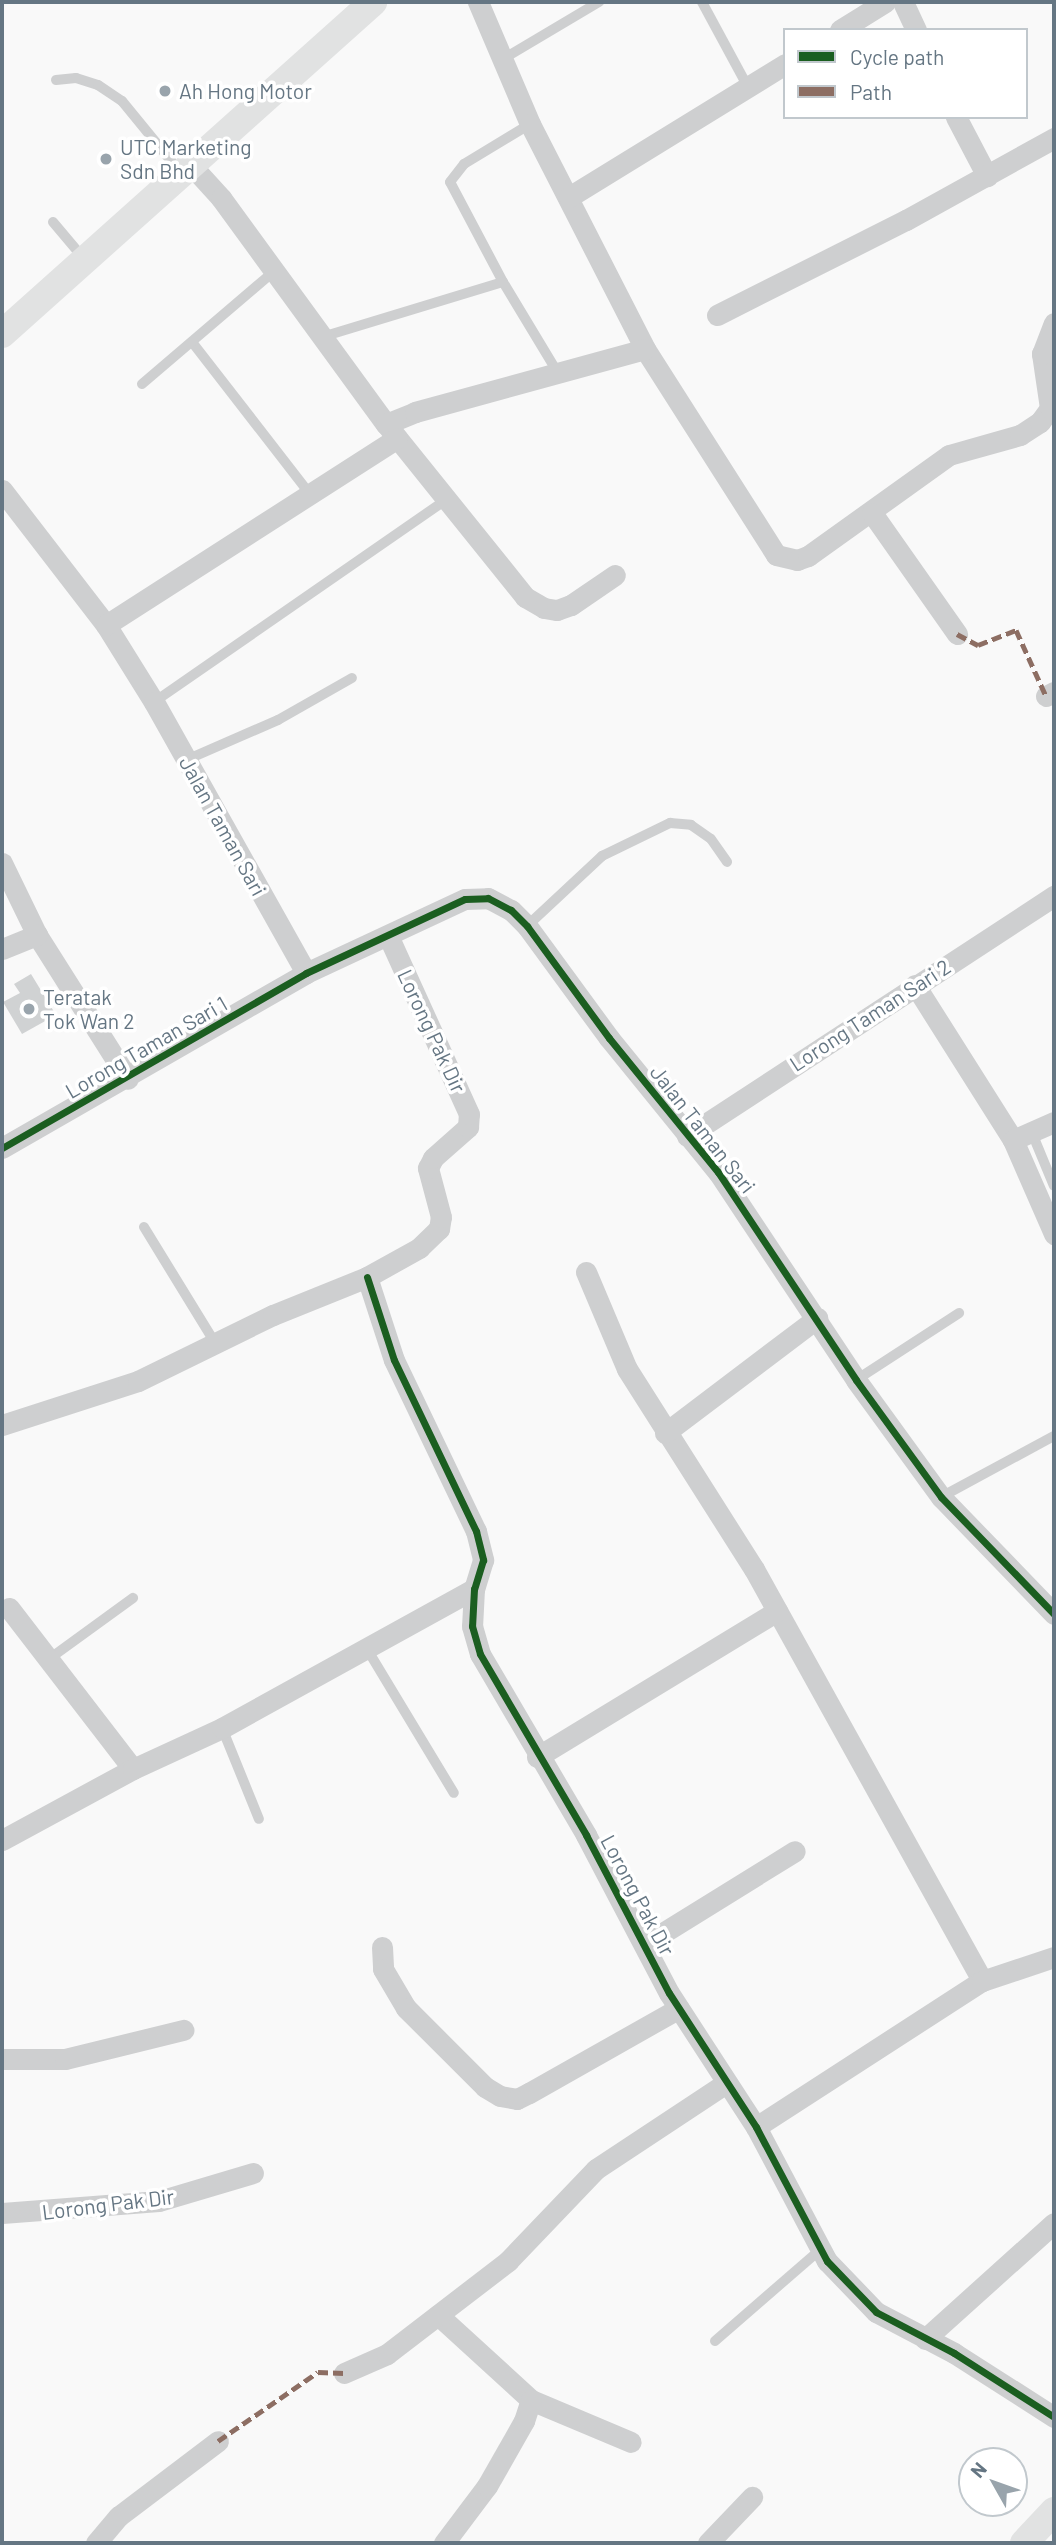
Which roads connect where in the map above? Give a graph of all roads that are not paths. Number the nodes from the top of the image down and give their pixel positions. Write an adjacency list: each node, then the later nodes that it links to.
1 (373, 2): 16 (main road)
2 (478, 2): 9 (street)
3 (599, 2): 9 (lane)
4 (702, 2): 12 (lane)
5 (885, 2): 7 (street)
6 (903, 2): 8 (street)
7 (843, 28)
8 (915, 28)
9 (503, 59): 14 (street)
10 (783, 65): 12 (street)
11 (56, 80): 16 (lane)
12 (748, 87): 18 (street)
13 (957, 119): 17 (street)
14 (530, 124): 18 (street); 22 (lane)
15 (1054, 138): 17 (street)
16 (187, 169): 20 (main road); 21 (street)
17 (987, 176): 23 (street)
18 (569, 197): 28 (street)
19 (52, 222): 20 (lane)
20 (86, 260): 25 (main road)
21 (272, 273): 26 (street); 27 (lane)
22 (503, 282): 26 (lane); 29 (lane)
23 (718, 315)
24 (1054, 323): 35 (street)
25 (2, 334)
26 (322, 337): 31 (street)
27 (192, 342): 30 (lane); 33 (lane)
28 (645, 349): 29 (street); 35 (street)
29 (558, 373): 31 (street)
30 (142, 384)
31 (391, 431): 33 (street); 34 (street)
32 (2, 490): 37 (street, Jalan Taman Sari)
33 (310, 494): 37 (street)
34 (447, 499): 36 (street); 40 (lane)
35 (872, 513): 38 (street)
36 (615, 575)
37 (106, 625): 40 (street, Jalan Taman Sari)
38 (957, 634)
39 (352, 678): 41 (lane)
40 (154, 702): 41 (street, Jalan Taman Sari)
41 (186, 760): 49 (street, Jalan Taman Sari)
42 (727, 862): 45 (lane)
43 (2, 863): 46 (street)
44 (1054, 895): 50 (street, Lorong Taman Sari 2)
45 (527, 926): 47 (street, Jalan Taman Sari); 53 (street, Jalan Taman Sari)
46 (37, 935): 48 (street); 51 (street)
47 (389, 938): 49 (street, Jalan Taman Sari); 60 (street, Lorong Pak Dir)
48 (2, 949)
49 (306, 974): 51 (street, Lorong Taman Sari 1)
50 (915, 985): 53 (street, Lorong Taman Sari 2); 54 (street)
51 (128, 1079): 55 (street, Lorong Taman Sari 1)
52 (1054, 1122): 54 (street)
53 (687, 1136): 62 (street, Jalan Taman Sari)
54 (1023, 1137): 56 (lane); 58 (street)
55 (2, 1148)
56 (1054, 1186)
57 (144, 1227): 63 (lane)
58 (1054, 1234)
59 (586, 1272): 66 (street)
60 (366, 1277): 63 (street, Lorong Pak Dir); 69 (street, Lorong Pak Dir)
61 (958, 1313): 64 (lane)
62 (817, 1318): 64 (street, Jalan Taman Sari); 66 (street)
63 (215, 1343): 65 (street, Lorong Pak Dir)
64 (856, 1380): 68 (street, Jalan Taman Sari)
65 (2, 1425)
66 (665, 1433): 72 (street)
67 (1054, 1436): 68 (lane)
68 (941, 1497): 73 (street, Jalan Taman Sari)
69 (474, 1589): 74 (street); 77 (street, Lorong Pak Dir)
70 (133, 1598): 75 (lane)
71 (9, 1608): 75 (street)
72 (777, 1611): 77 (street); 86 (street)
73 (1054, 1614)
74 (367, 1649): 76 (street); 79 (lane)
75 (49, 1659): 78 (street)
76 (222, 1728): 78 (street); 80 (lane)
77 (537, 1757): 83 (street, Lorong Pak Dir)
78 (133, 1769): 81 (street)
79 (454, 1793)
80 (259, 1819)
81 (2, 1840)
82 (794, 1852): 83 (street)
83 (645, 1944): 87 (street, Lorong Pak Dir)
84 (382, 1947): 87 (street)
85 (1054, 1957): 86 (street)
86 (982, 1980): 91 (street)
87 (679, 2008): 90 (street, Lorong Pak Dir)
88 (183, 2030): 89 (street)
89 (2, 2059)
90 (726, 2083): 91 (street, Lorong Pak Dir); 96 (street)
91 (756, 2127): 95 (street, Lorong Pak Dir)
92 (253, 2173): 93 (street, Lorong Pak Dir)
93 (2, 2213)
94 (1054, 2223): 97 (street)
95 (821, 2248): 97 (street, Lorong Pak Dir); 98 (lane)
96 (438, 2315): 99 (street); 100 (street)
97 (925, 2339): 101 (street, Lorong Pak Dir)
98 (715, 2341)
99 (344, 2373)
100 (530, 2400): 103 (street); 107 (street)
101 (1054, 2417)
102 (219, 2441): 106 (street)
103 (631, 2442)
104 (752, 2497): 108 (street)
105 (1054, 2511): 109 (main road)
106 (96, 2543)
107 (444, 2543)
108 (708, 2543)
109 (1024, 2543)

